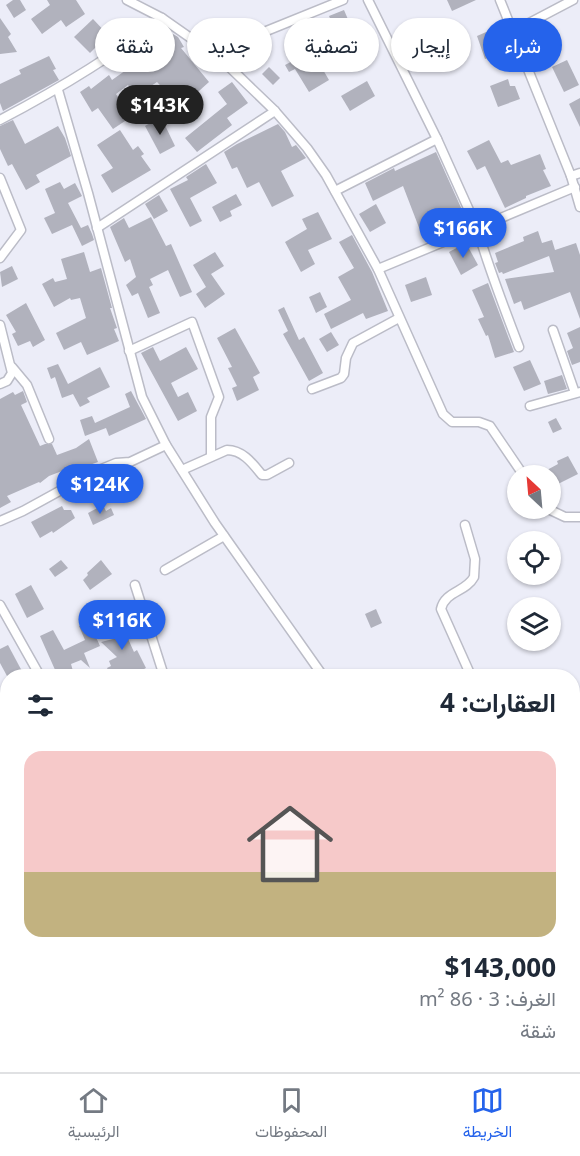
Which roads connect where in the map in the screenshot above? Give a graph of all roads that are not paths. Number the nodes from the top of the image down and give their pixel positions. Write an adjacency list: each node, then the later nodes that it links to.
1 (127, 0): 6 (street)
2 (343, 0): 9 (street)
3 (368, 0): 16 (street)
4 (500, 0): 7 (street)
5 (573, 0): 8 (street)
6 (162, 18)
7 (507, 18)
8 (539, 18)
9 (272, 29)
10 (95, 66): 13 (street)
11 (234, 72): 14 (street)
12 (528, 72): 18 (street)
13 (58, 90): 15 (street); 23 (street)
14 (275, 111): 21 (street); 23 (street)
15 (0, 120)
16 (436, 139): 21 (street); 24 (street)
17 (580, 173): 18 (street)
18 (571, 176): 20 (street)
19 (0, 178): 25 (street)
20 (575, 187): 22 (street); 24 (street)
21 (335, 191): 26 (street)
22 (580, 207)
23 (97, 228): 31 (street)
24 (477, 228): 26 (street); 30 (street)
25 (0, 258)
26 (378, 269): 27 (street)
27 (399, 318): 34 (street); 41 (street)
28 (0, 325): 32 (street)
29 (553, 330): 35 (street)
30 (519, 347)
31 (129, 351): 38 (street); 39 (street)
32 (12, 367): 33 (street); 37 (street)
33 (0, 384)
34 (312, 389)
35 (577, 392): 36 (street)
36 (530, 406)
37 (49, 439)
38 (166, 445): 42 (street); 45 (street)
39 (211, 456): 40 (street); 42 (street)
40 (290, 463)
41 (517, 465)
42 (182, 470): 47 (street)
43 (561, 515): 44 (street)
44 (580, 517)
45 (0, 521)
46 (465, 525): 54 (street)
47 (224, 536): 48 (street); 53 (street)
48 (165, 570)
49 (135, 585): 52 (street)
50 (0, 605): 51 (street)
51 (36, 669)
52 (162, 669)
53 (318, 669)
54 (466, 669)

